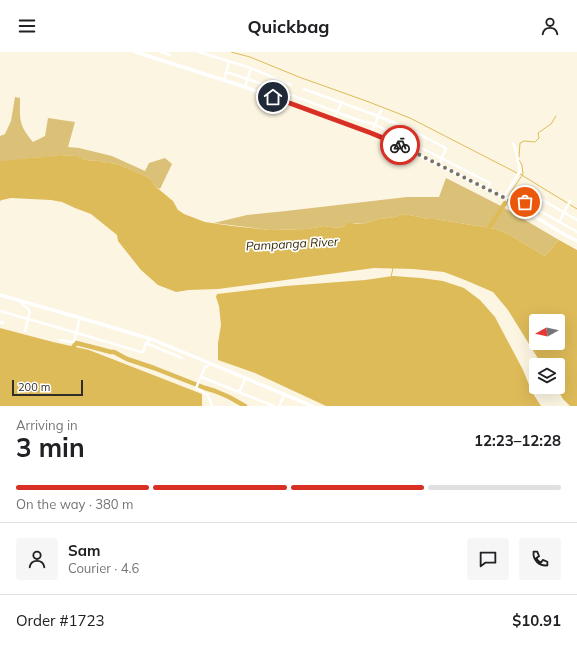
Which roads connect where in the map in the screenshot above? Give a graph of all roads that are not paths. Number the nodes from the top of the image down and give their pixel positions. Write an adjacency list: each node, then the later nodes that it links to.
1 (136, 52): 9 (street)
2 (161, 52): 4 (street)
3 (199, 52): 5 (street)
4 (170, 55)
5 (229, 62): 6 (street); 7 (street)
6 (251, 68): 8 (street); 10 (street)
7 (226, 72): 8 (street); 9 (street)
8 (248, 79): 11 (street); 15 (street)
9 (224, 80): 11 (street)
10 (291, 85)
11 (245, 86): 17 (street)
12 (304, 89): 13 (street)
13 (342, 102): 15 (street); 16 (street)
14 (380, 110): 16 (street)
15 (337, 112): 17 (street); 18 (street)
16 (378, 116): 18 (street); 19 (street)
17 (334, 119): 20 (street)
18 (374, 124): 20 (street); 21 (street)
19 (413, 131): 21 (street); 24 (street)
20 (371, 133): 22 (street)
21 (407, 141): 22 (street); 24 (street)
22 (393, 142): 25 (street)
23 (514, 144): 28 (street)
24 (441, 158): 25 (street); 26 (street)
25 (438, 165): 26 (street)
26 (487, 190): 28 (street)
27 (514, 196): 29 (street); 31 (street); 33 (street)
28 (504, 197): 29 (street)
29 (511, 201): 35 (street)
30 (570, 202): 31 (street)
31 (564, 212): 32 (street); 33 (street)
32 (577, 220)
33 (559, 222): 34 (street)
34 (577, 232)
35 (577, 241)
36 (0, 295): 37 (street)
37 (19, 300): 39 (street); 40 (street)
38 (0, 312): 40 (street)
39 (80, 318): 42 (street); 44 (street)
40 (28, 319): 41 (street); 42 (street)
41 (25, 331)
42 (77, 333): 43 (street); 45 (street)
43 (60, 340)
44 (151, 340): 45 (street); 47 (street)
45 (146, 343): 46 (street)
46 (182, 358)
47 (212, 364): 48 (street); 49 (street)
48 (201, 377): 50 (street); 52 (street)
49 (245, 377): 50 (street); 51 (street)
50 (239, 392): 53 (street)
51 (285, 394): 54 (street); 55 (street)
52 (212, 406)
53 (274, 406)
54 (279, 406)
55 (312, 406)

